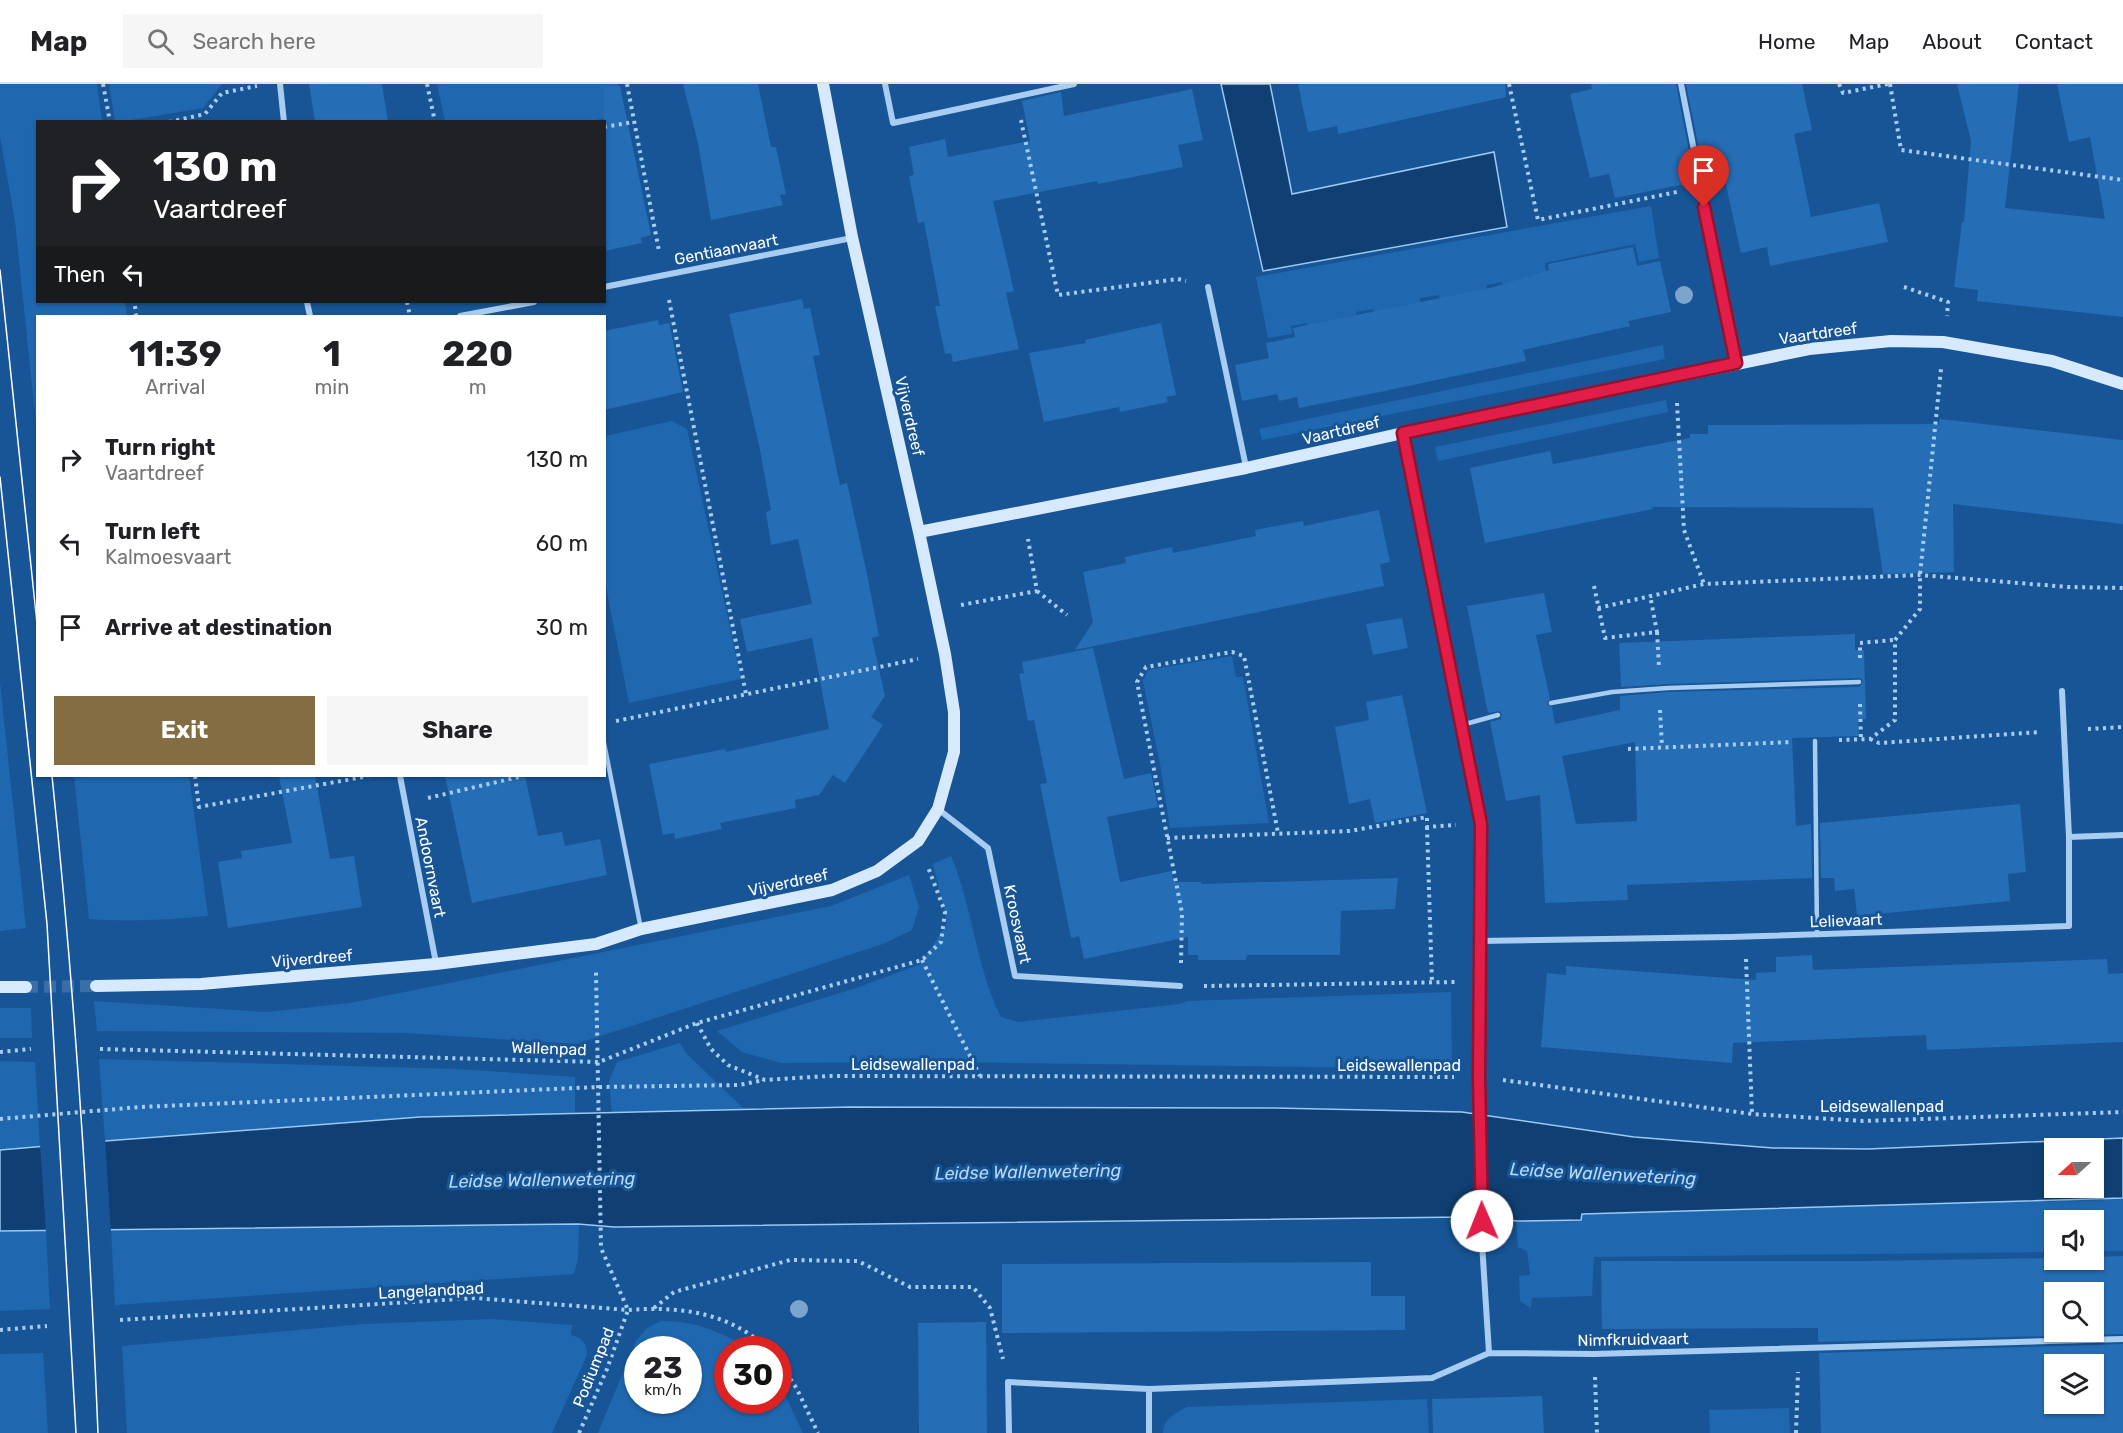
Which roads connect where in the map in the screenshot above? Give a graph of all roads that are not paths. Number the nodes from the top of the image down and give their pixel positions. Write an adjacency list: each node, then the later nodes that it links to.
1 (280, 84): 6 (street)
2 (823, 84): 7 (street, Vijverdreef)
3 (885, 84): 4 (street)
4 (1074, 84)
5 (1681, 84): 12 (street)
6 (284, 120)
7 (852, 237): 8 (street, Gentiaanvaart); 16 (street, Vijverdreef)
8 (606, 287)
9 (1208, 287): 15 (street)
10 (529, 303): 11 (street)
11 (465, 315)
12 (1736, 363): 13 (street, Vaartdreef); 14 (street, Vaartdreef)
13 (2123, 384)
14 (1403, 433): 15 (street, Vaartdreef); 21 (street)
15 (1246, 468): 16 (street, Vaartdreef)
16 (919, 532): 25 (street, Vijverdreef)
17 (1859, 682): 19 (lane)
18 (2062, 691): 27 (street)
19 (1551, 703)
20 (1498, 715): 21 (lane)
21 (1462, 725): 30 (street)
22 (1815, 741): 29 (lane)
23 (606, 753): 28 (lane)
24 (400, 777): 31 (street, Andoornvaart)
25 (938, 809): 28 (street, Vijverdreef); 33 (street, Kroosvaart)
26 (2123, 835): 27 (street)
27 (2069, 837): 29 (street, Lelievaart)
28 (641, 929): 31 (street, Vijverdreef)
29 (1817, 935): 30 (street, Lelievaart)
30 (1479, 941): 37 (street)
31 (436, 964): 32 (street, Vijverdreef)
32 (96, 986)
33 (1180, 986)
34 (0, 987): 35 (street)
35 (26, 987)
36 (2123, 1339): 37 (street, Nimfkruidvaart)
37 (1489, 1353): 38 (street, Nimfkruidvaart)
38 (1149, 1389): 39 (street, Nimfkruidvaart); 40 (street)
39 (1009, 1433)
40 (1149, 1433)

